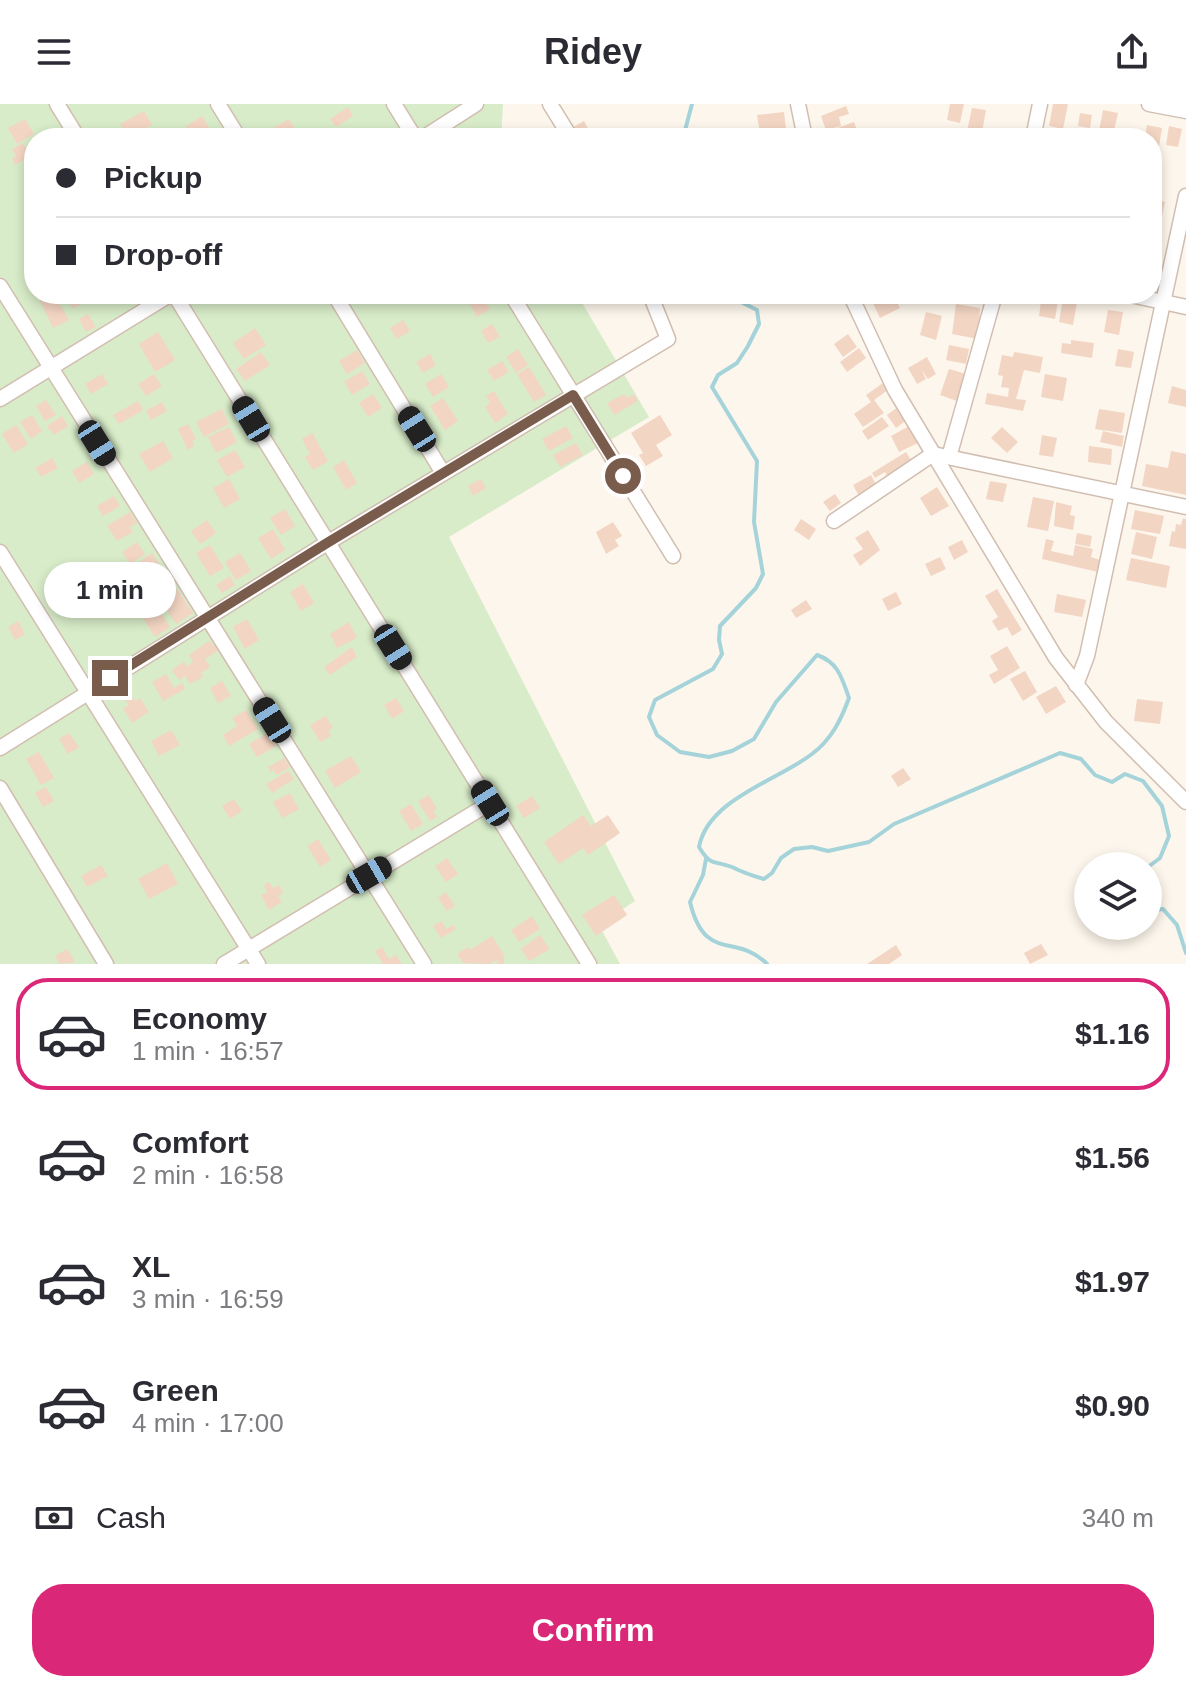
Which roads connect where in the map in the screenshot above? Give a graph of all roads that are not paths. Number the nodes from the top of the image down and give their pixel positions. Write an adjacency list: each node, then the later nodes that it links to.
1 (57, 104): 10 (street)
2 (218, 104): 11 (street)
3 (394, 104): 12 (street)
4 (476, 104): 13 (street)
5 (550, 104): 14 (street)
6 (798, 104): 15 (street)
7 (1040, 104): 16 (street)
8 (1149, 104): 9 (street)
9 (1186, 111)
10 (72, 128)
11 (233, 128)
12 (409, 128)
13 (439, 128)
14 (565, 128)
15 (803, 128)
16 (1035, 128)
17 (1186, 196): 19 (street)
18 (0, 286): 28 (street)
19 (1163, 302): 27 (street); 34 (street)
20 (156, 304): 28 (street)
21 (178, 304): 37 (street)
22 (340, 304): 33 (street)
23 (517, 304): 29 (street)
24 (654, 304): 29 (street)
25 (855, 304): 31 (street)
26 (992, 304): 32 (street)
27 (1186, 307)
28 (50, 368): 30 (street); 40 (street)
29 (573, 395): 33 (street); 39 (street)
30 (0, 399)
31 (933, 454): 32 (street); 36 (street); 41 (street)
32 (949, 457): 34 (street)
33 (443, 473): 37 (street)
34 (1122, 494): 35 (street); 41 (street)
35 (1186, 507)
36 (834, 521)
37 (327, 543): 40 (street); 46 (street)
38 (0, 552): 42 (street)
39 (673, 556)
40 (207, 617): 42 (street); 47 (street)
41 (1076, 685): 45 (street)
42 (86, 693): 43 (street); 48 (street)
43 (0, 748)
44 (0, 788): 49 (street)
45 (1186, 802)
46 (490, 803): 47 (street); 53 (street)
47 (369, 875): 48 (street); 52 (street)
48 (248, 949): 50 (street); 51 (street)
49 (106, 964)
50 (224, 964)
51 (258, 964)
52 (424, 964)
53 (589, 964)

